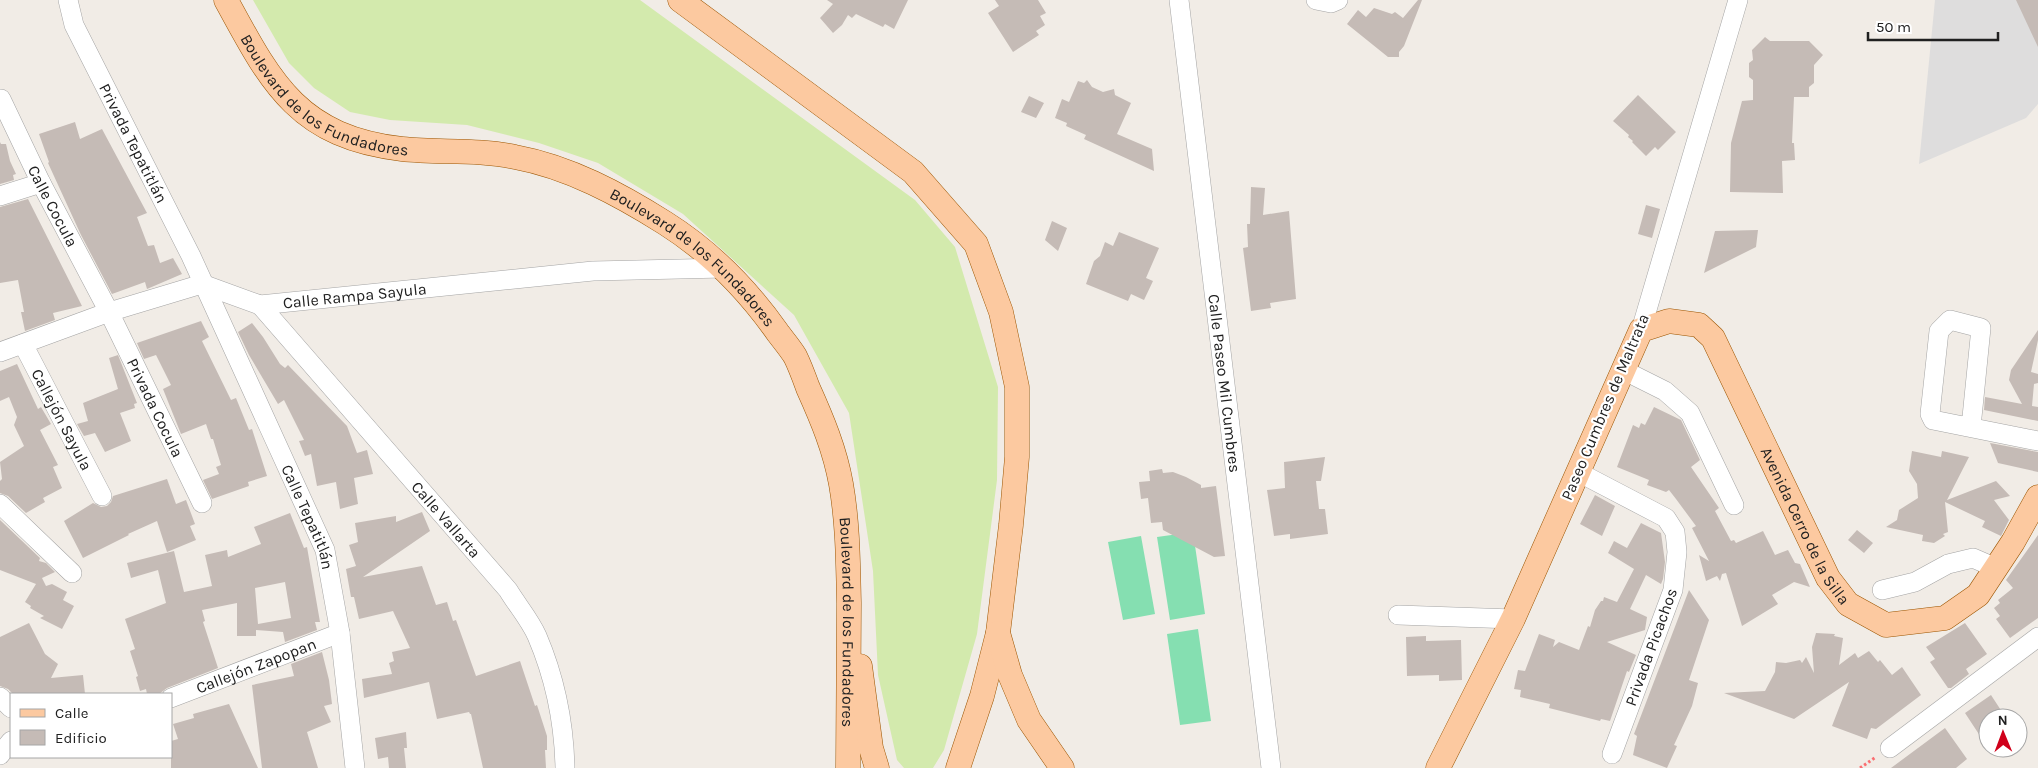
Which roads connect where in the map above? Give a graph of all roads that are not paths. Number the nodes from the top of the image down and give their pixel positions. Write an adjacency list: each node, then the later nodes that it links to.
1 (68, 0): 12 (street, Privada Tepatitlán)
2 (226, 0): 11 (main road, Boulevard de los Fundadores)
3 (680, 0): 34 (main road)
4 (1179, 0): 49 (street, Calle Paseo Mil Cumbres)
5 (1316, 0): 6 (street)
6 (1338, 0)
7 (1738, 0): 15 (street, Paseo Cumbres de Maltrata)
8 (1, 99): 9 (street, Calle Cocula)
9 (41, 182): 10 (street); 14 (street, Calle Cocula)
10 (0, 196)
11 (724, 268): 13 (street, Calle Rampa Sayula); 32 (main road, Boulevard de los Fundadores)
12 (202, 284): 13 (street, Calle Rampa Sayula); 14 (street); 33 (street, Calle Tepatitlán)
13 (260, 305): 44 (street, Calle Vallarta)
14 (109, 312): 16 (street); 24 (street, Privada Cocula)
15 (1641, 330): 18 (main road, Paseo Cumbres de Maltrata); 27 (main road, Avenida Cerro de la Silla)
16 (23, 344): 17 (street); 22 (street, Callejón Sayula)
17 (0, 352)
18 (1623, 370): 21 (main road, Paseo Cumbres de Maltrata); 26 (street)
19 (1971, 427): 19 (street); 20 (street)
20 (2038, 441)
21 (1578, 472): 31 (main road, Paseo Cumbres de Maltrata); 41 (street, Privada Picachos)
22 (102, 496)
23 (2038, 497): 27 (main road, Avenida Cerro de la Silla)
24 (202, 503)
25 (0, 504): 28 (street)
26 (1734, 505)
27 (1996, 568): 29 (street)
28 (72, 572)
29 (1882, 590)
30 (1398, 615): 31 (street)
31 (1513, 619): 50 (main road, Paseo Cumbres de Maltrata)
32 (849, 626): 45 (main road, Boulevard de los Fundadores); 46 (main road)
33 (340, 633): 37 (street, Callejón Zapopan); 43 (street, Calle Tepatitlán)
34 (998, 633): 47 (main road); 48 (main road)
35 (2038, 637): 40 (street)
36 (0, 697): 38 (street)
37 (172, 698)
38 (10, 707)
39 (10, 743): 42 (street)
40 (1890, 748)
41 (1612, 754)
42 (0, 755)
43 (355, 768)
44 (565, 768)
45 (848, 768)
46 (877, 768)
47 (958, 768)
48 (1062, 768)
49 (1271, 768)
50 (1438, 768)

